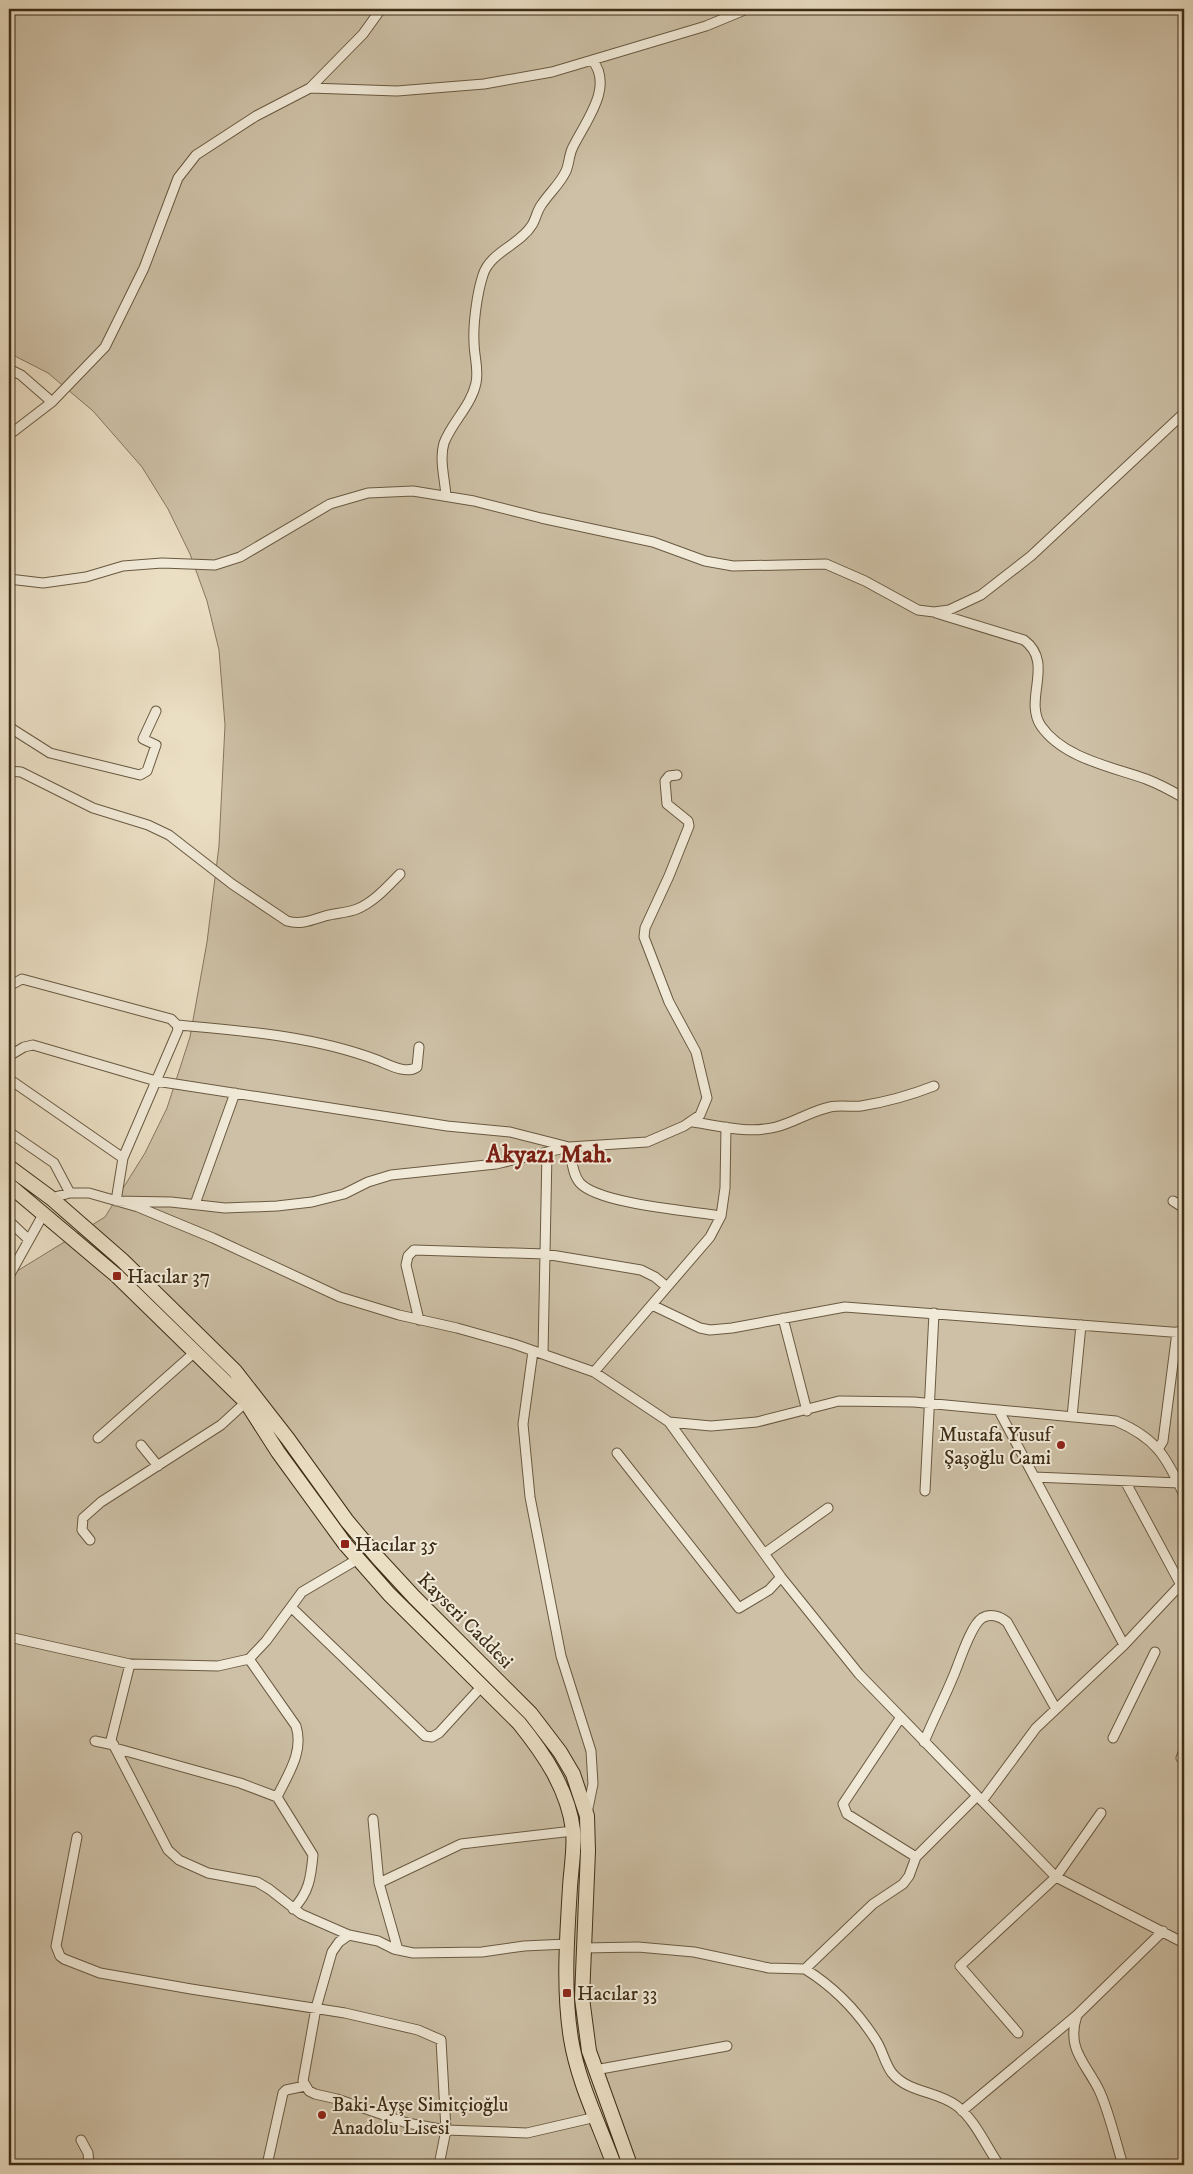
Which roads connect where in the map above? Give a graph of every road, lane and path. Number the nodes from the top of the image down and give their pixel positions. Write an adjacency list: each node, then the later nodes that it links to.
1 (381, 9): 4 (street)
2 (748, 9): 3 (street)
3 (592, 60): 4 (street); 9 (street)
4 (310, 88): 6 (street)
5 (9, 370): 6 (street)
6 (52, 402): 8 (street)
7 (1184, 413): 11 (street)
8 (9, 435)
9 (446, 496): 10 (street); 11 (street)
10 (9, 579)
11 (934, 612): 16 (street)
12 (156, 711): 13 (street)
13 (9, 727)
14 (9, 770): 17 (street)
15 (677, 775): 26 (street)
16 (1184, 798)
17 (400, 874)
18 (9, 986): 19 (street)
19 (177, 1025): 20 (street); 23 (street)
20 (419, 1047)
21 (9, 1056): 23 (street)
22 (9, 1079): 31 (street)
23 (156, 1081): 25 (street); 31 (street)
24 (934, 1086): 27 (street)
25 (235, 1093): 29 (street); 38 (street)
26 (693, 1122): 27 (street); 29 (street)
27 (726, 1127): 41 (street)
28 (9, 1132): 34 (street)
29 (570, 1147): 30 (street); 41 (street)
30 (547, 1152): 38 (street); 44 (street)
31 (123, 1158): 36 (street)
32 (9, 1167): 35 (main road, Kayseri Caddesi)
33 (9, 1185): 40 (main road, Kayseri Caddesi)
34 (70, 1193): 35 (street); 36 (street)
35 (51, 1198): 94 (main road, Kayseri Caddesi)
36 (116, 1201): 38 (street); 50 (street)
37 (1173, 1201): 39 (street)
38 (195, 1204)
39 (1184, 1208)
40 (44, 1213): 43 (street); 54 (main road, Kayseri Caddesi)
41 (721, 1216): 46 (street)
42 (9, 1221): 43 (street)
43 (28, 1239): 45 (street)
44 (545, 1254): 46 (street); 50 (street); 55 (street)
45 (9, 1276)
46 (666, 1287): 47 (street)
47 (652, 1305): 49 (street); 56 (street)
48 (934, 1313): 49 (street); 51 (street); 58 (street)
49 (783, 1318): 59 (street)
50 (419, 1320): 53 (street)
51 (1081, 1325): 52 (street); 61 (street)
52 (1180, 1333): 65 (street)
53 (533, 1351): 55 (street); 94 (street)
54 (195, 1352): 57 (main road, Kayseri Caddesi); 63 (street)
55 (543, 1354): 56 (street)
56 (594, 1372): 62 (street)
57 (246, 1402): 67 (street); 75 (main road, Kayseri Caddesi)
58 (931, 1404): 59 (street); 60 (street); 71 (street)
59 (807, 1411): 62 (street)
60 (999, 1411): 61 (street); 68 (street)
61 (1072, 1417): 65 (street)
62 (670, 1422): 74 (street)
63 (98, 1438)
64 (141, 1445): 67 (street)
65 (1158, 1449): 70 (street)
66 (617, 1452): 76 (street)
67 (158, 1466): 73 (street)
68 (1034, 1477): 69 (street); 80 (street)
69 (1125, 1481): 70 (street); 77 (street)
70 (1183, 1490)
71 (926, 1491)
72 (828, 1508): 74 (street)
73 (90, 1540)
74 (765, 1553): 76 (street)
75 (358, 1559): 78 (street); 84 (main road, Kayseri Caddesi)
76 (781, 1577): 86 (street)
77 (1182, 1583): 80 (street)
78 (291, 1607): 82 (street); 84 (street)
79 (9, 1637): 83 (street)
80 (1124, 1645): 85 (street)
81 (1155, 1652): 87 (street)
82 (250, 1659): 83 (street); 91 (street)
83 (130, 1664): 90 (street)
84 (482, 1686): 96 (main road, Kayseri Caddesi)
85 (1056, 1709): 89 (street); 92 (street)
86 (901, 1718): 89 (street); 98 (street)
87 (1113, 1738)
88 (95, 1741): 90 (street)
89 (924, 1742): 92 (street)
90 (114, 1747): 91 (street); 101 (street)
91 (277, 1797): 101 (street)
92 (979, 1798): 98 (street); 99 (street)
93 (1101, 1813): 99 (street)
94 (587, 1816): 106 (main road, Kayseri Caddesi)
95 (373, 1819): 100 (street)
96 (573, 1831): 100 (street); 105 (main road, Kayseri Caddesi)
97 (77, 1837): 109 (street)
98 (916, 1857): 108 (street)
99 (1056, 1877): 102 (street); 111 (street)
100 (379, 1883): 107 (street)
101 (293, 1909): 103 (street)
102 (1162, 1932): 104 (street); 110 (street)
103 (349, 1935): 107 (street); 109 (street)
104 (1184, 1943)
105 (567, 1944): 107 (street); 116 (main road, Kayseri Caddesi)
106 (583, 1948): 108 (street); 113 (main road, Kayseri Caddesi)
107 (398, 1950)
108 (805, 1969): 115 (street)
109 (316, 2008): 114 (street); 117 (street)
110 (1077, 2015): 115 (street); 125 (street)
111 (1018, 2033)
112 (727, 2046): 113 (street)
113 (595, 2070): 123 (main road, Kayseri Caddesi)
114 (305, 2086): 117 (street); 120 (street)
115 (962, 2111): 124 (street)
116 (596, 2118): 117 (street); 122 (main road, Kayseri Caddesi)
117 (446, 2130): 121 (street)
118 (81, 2140): 119 (street)
119 (89, 2165)
120 (267, 2165)
121 (439, 2165)
122 (614, 2165)
123 (630, 2165)
124 (999, 2165)
125 (1123, 2165)

